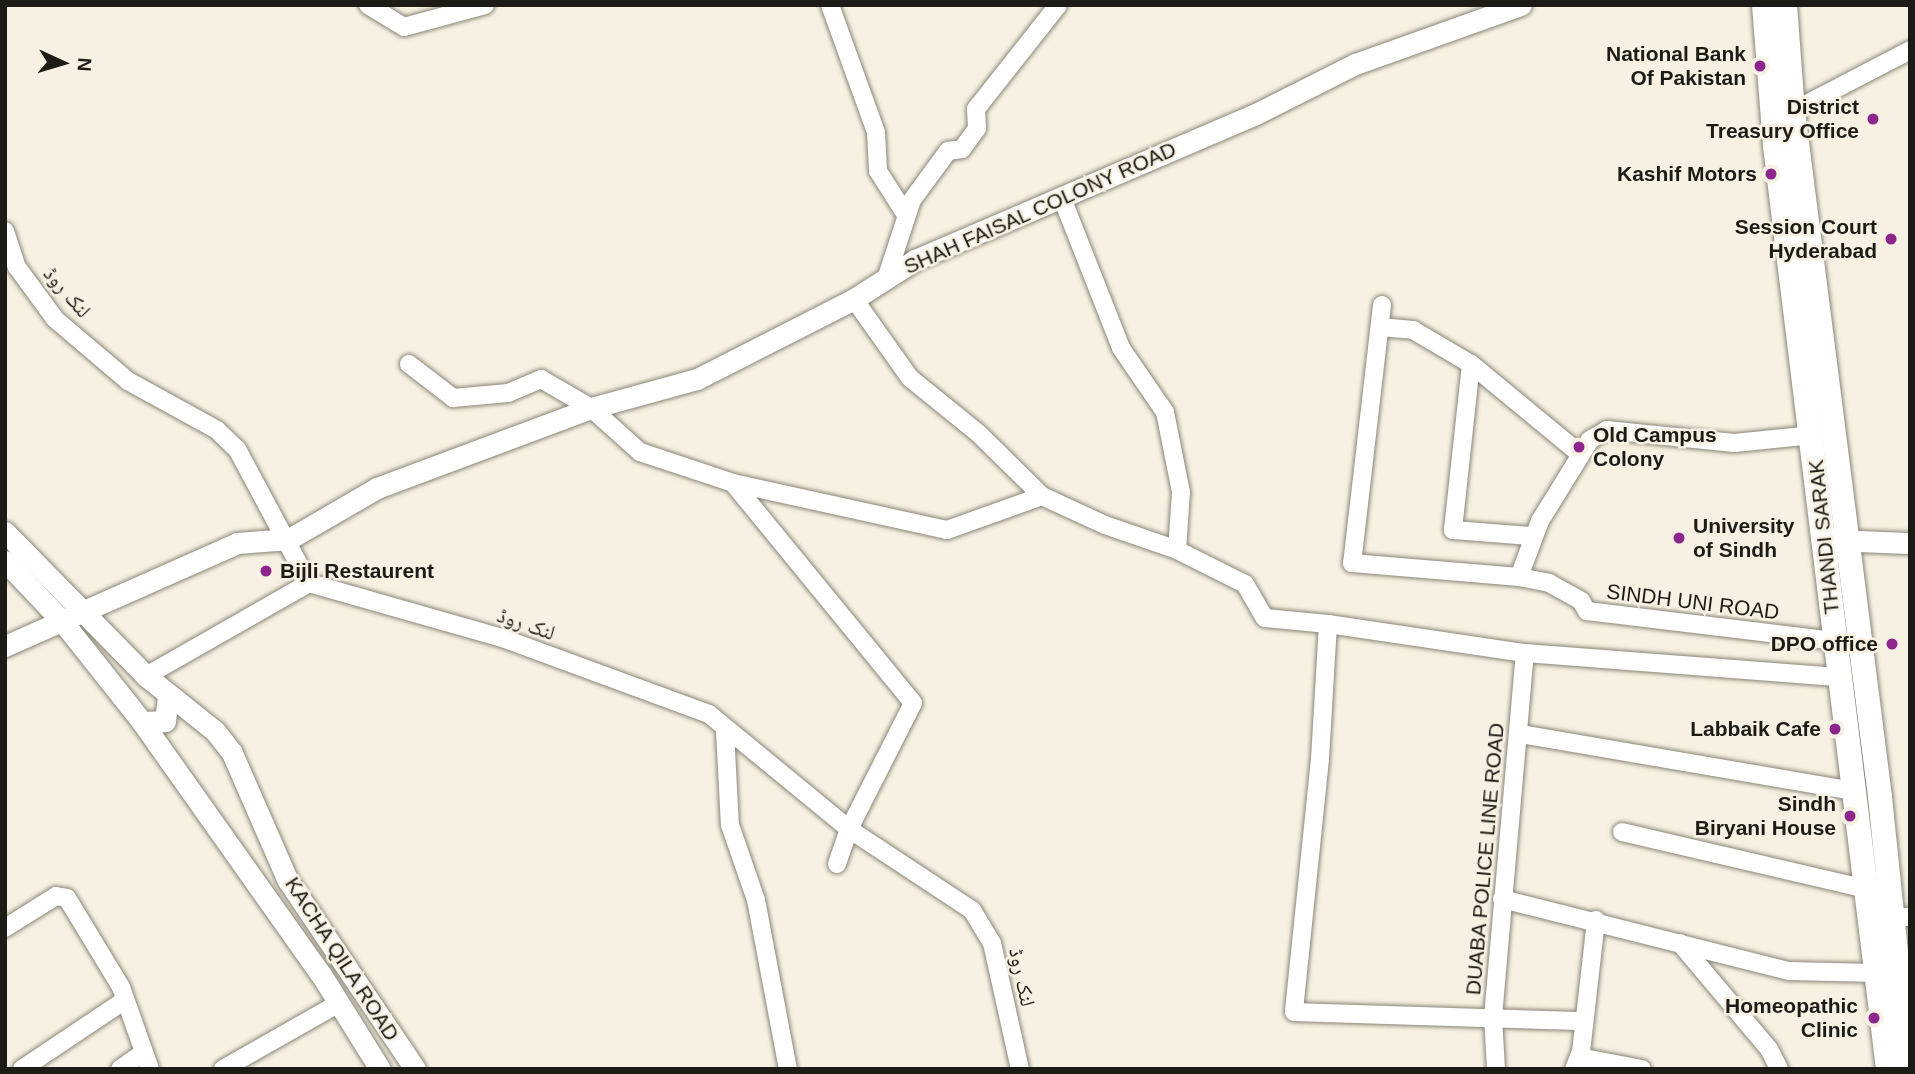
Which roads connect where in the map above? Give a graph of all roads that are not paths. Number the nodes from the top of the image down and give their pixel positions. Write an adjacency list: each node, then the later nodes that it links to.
1 (368, 5): 2 (street)
2 (485, 5)
3 (830, 5): 11 (street)
4 (1058, 5): 11 (street)
5 (1521, 5): 10 (street, SHAH FAISAL COLONY ROAD)
6 (1764, 5): 20 (main road, THANDI SARAK)
7 (1785, 5): 9 (main road, THANDI SARAK)
8 (1910, 50): 9 (street)
9 (1793, 111): 28 (main road, THANDI SARAK)
10 (1062, 198): 13 (street, SHAH FAISAL COLONY ROAD); 30 (street)
11 (905, 215): 13 (street)
12 (5, 231): 26 (street, لنک روڈ)
13 (887, 276): 14 (street, SHAH FAISAL COLONY ROAD)
14 (854, 299): 19 (street, SHAH FAISAL COLONY ROAD); 23 (street)
15 (1382, 305): 16 (street)
16 (1380, 327): 17 (street); 32 (street, SINDH UNI ROAD)
17 (1471, 364): 21 (street); 25 (street)
18 (409, 365): 19 (street)
19 (591, 408): 22 (street); 26 (street, SHAH FAISAL COLONY ROAD)
20 (1813, 435): 21 (street); 27 (main road, THANDI SARAK)
21 (1580, 454): 25 (street)
22 (733, 483): 23 (street); 47 (street)
23 (1042, 496): 30 (street)
24 (5, 532): 34 (street, KACHA QILA ROAD)
25 (1531, 536): 32 (street)
26 (289, 539): 33 (street, لنک روڈ); 34 (street, SHAH FAISAL COLONY ROAD)
27 (1822, 540): 28 (street); 37 (main road, THANDI SARAK)
28 (1847, 541): 29 (street); 52 (main road, THANDI SARAK)
29 (1910, 543)
30 (1177, 550): 36 (street)
31 (5, 561): 35 (street)
32 (1519, 577): 37 (street, SINDH UNI ROAD)
33 (309, 583): 40 (street); 44 (street, لنک روڈ)
34 (83, 610): 35 (street, SHAH FAISAL COLONY ROAD); 40 (street, KACHA QILA ROAD)
35 (62, 621): 38 (street, SHAH FAISAL COLONY ROAD); 43 (street)
36 (1328, 624): 39 (street); 59 (street)
37 (1835, 641): 41 (main road, THANDI SARAK)
38 (5, 646)
39 (1525, 653): 41 (street); 45 (street, DUABA POLICE LINE ROAD)
40 (146, 676): 42 (street, KACHA QILA ROAD)
41 (1840, 677): 46 (main road, THANDI SARAK)
42 (168, 697): 43 (street); 68 (street, KACHA QILA ROAD)
43 (142, 722): 58 (street)
44 (725, 731): 47 (street, لنک روڈ); 69 (street)
45 (1520, 734): 46 (street); 51 (street, DUABA POLICE LINE ROAD)
46 (1854, 791): 50 (main road, THANDI SARAK)
47 (849, 829): 49 (street); 70 (street, لنک روڈ)
48 (1622, 832): 50 (street)
49 (836, 864)
50 (1866, 889): 56 (main road, THANDI SARAK)
51 (1503, 899): 53 (street); 59 (street, DUABA POLICE LINE ROAD)
52 (1901, 917): 62 (main road, THANDI SARAK)
53 (1596, 920): 55 (street); 60 (street)
54 (5, 928): 57 (street)
55 (1680, 943): 56 (street); 73 (street)
56 (1876, 973): 62 (main road, THANDI SARAK)
57 (125, 1000): 61 (street); 64 (street)
58 (339, 1003): 66 (street); 67 (street)
59 (1493, 1017): 60 (street); 71 (street, DUABA POLICE LINE ROAD)
60 (1584, 1021): 63 (street)
61 (147, 1060): 65 (street)
62 (1903, 1062)
63 (1576, 1063): 72 (street)
64 (22, 1069)
65 (120, 1069)
66 (223, 1069)
67 (380, 1069)
68 (415, 1069)
69 (788, 1069)
70 (1020, 1069)
71 (1496, 1069)
72 (1643, 1069)
73 (1779, 1069)

